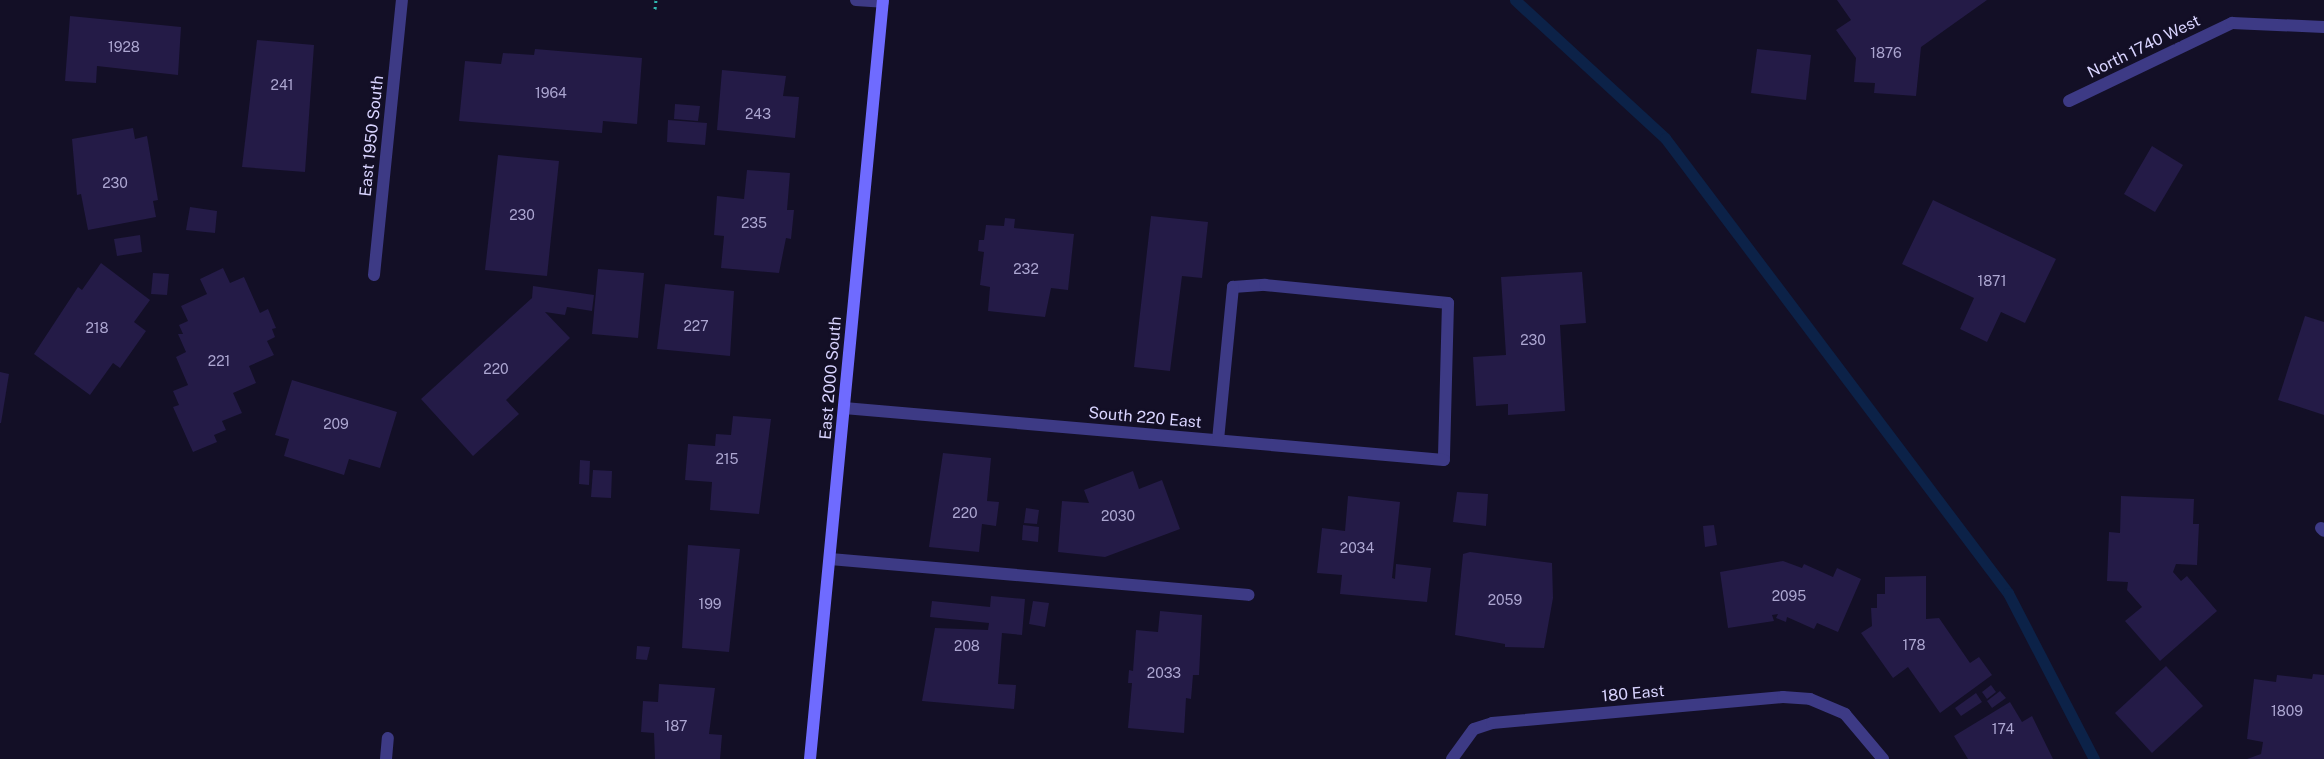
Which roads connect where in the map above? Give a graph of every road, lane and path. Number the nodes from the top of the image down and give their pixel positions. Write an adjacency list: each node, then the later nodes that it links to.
1 (402, 0): 8 (street, East 1950 South)
2 (656, 0): 5 (path)
3 (856, 0): 4 (street)
4 (883, 1): 9 (street, East 2000 South)
5 (655, 9)
6 (2324, 27): 7 (street, North 1740 West)
7 (2069, 101)
8 (374, 275)
9 (844, 408): 10 (street, South 220 East); 11 (street, East 2000 South)
10 (1218, 440): 10 (street, South 220 East)
11 (830, 559): 12 (street); 15 (street, East 2000 South)
12 (1248, 595)
13 (388, 738): 14 (street)
14 (386, 759)
15 (810, 759)
16 (1452, 759): 17 (street, 180 East)
17 (1883, 759)

